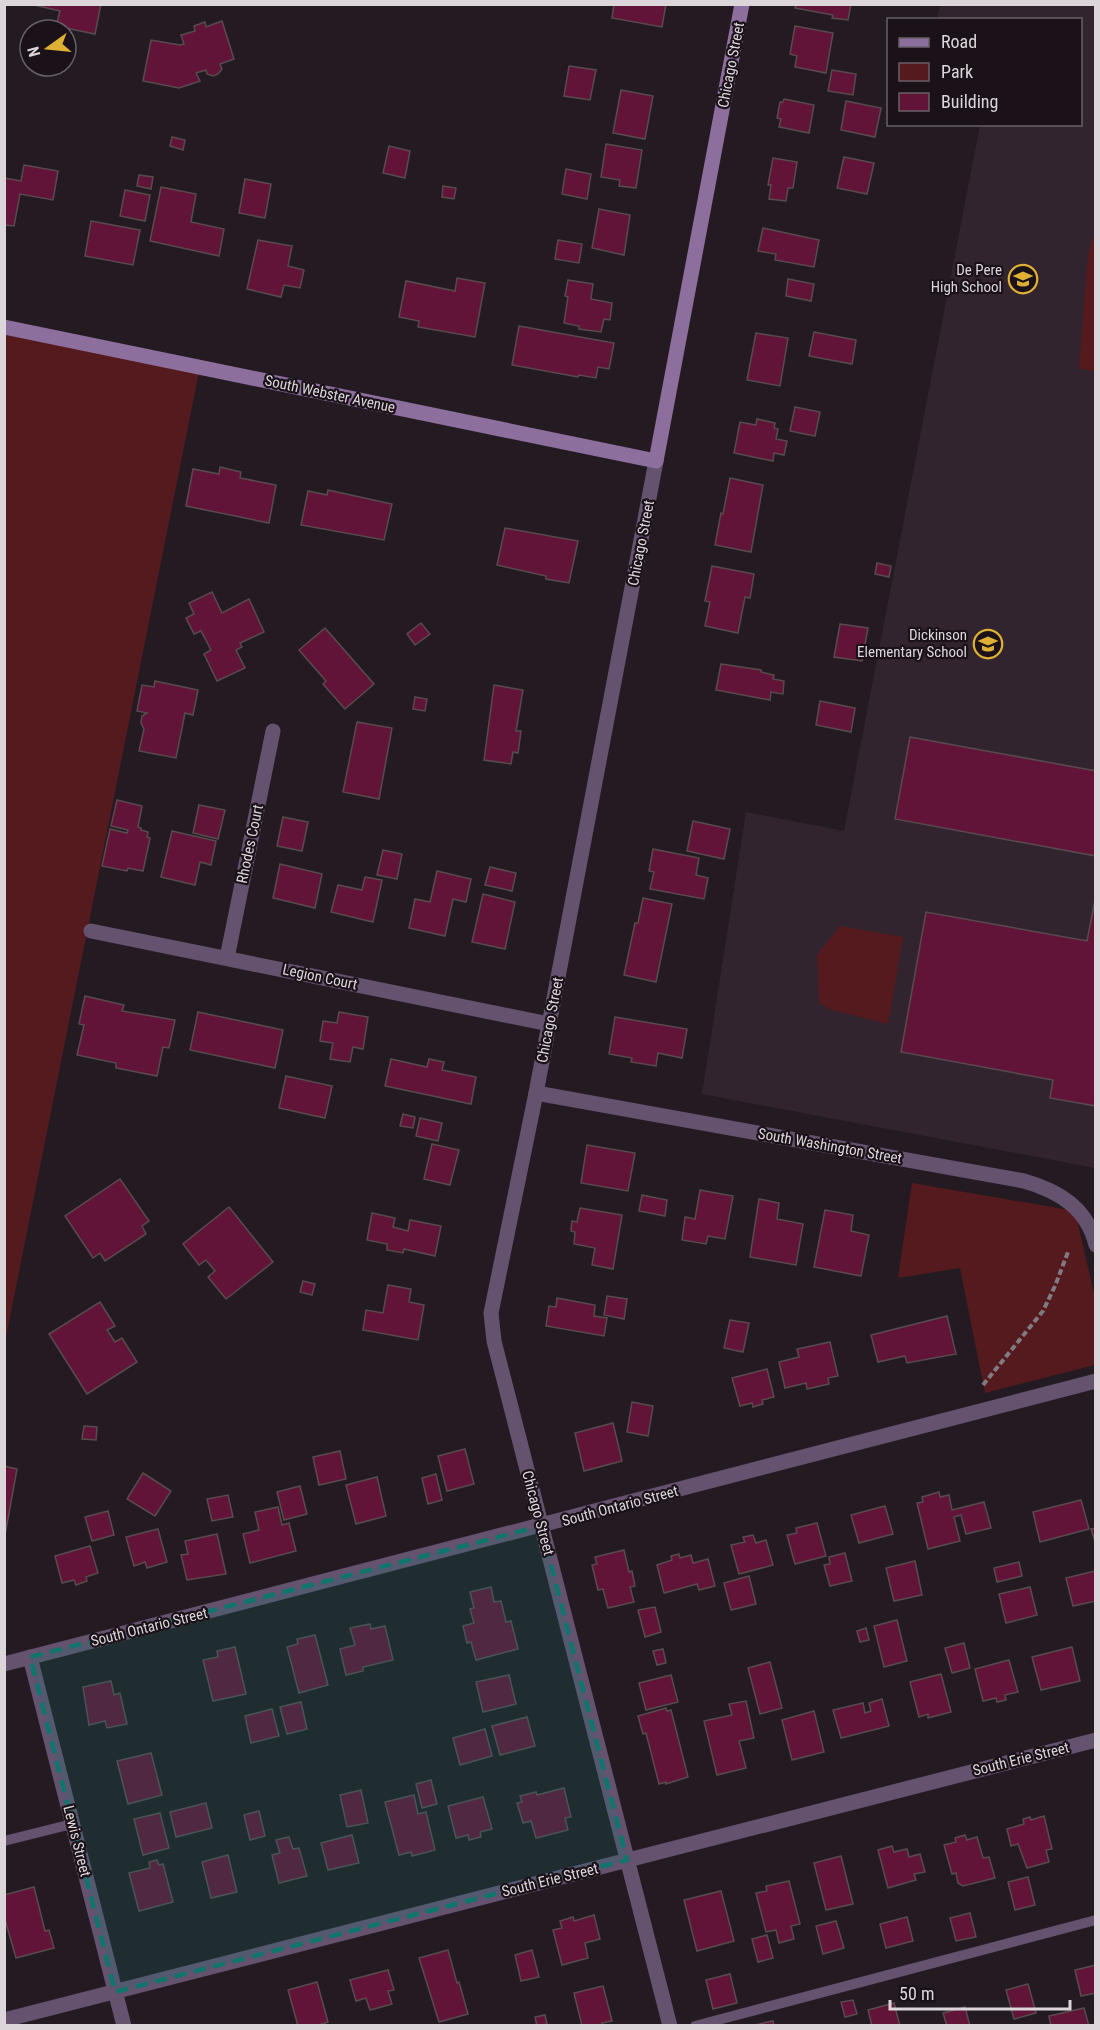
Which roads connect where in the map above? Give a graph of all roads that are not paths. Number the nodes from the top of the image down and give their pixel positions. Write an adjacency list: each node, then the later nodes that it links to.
1 (742, 4): 3 (street, Chicago Street)
2 (4, 327): 3 (street, South Webster Avenue)
3 (656, 461): 7 (street, Chicago Street)
4 (273, 731): 6 (street, Rhodes Court)
5 (91, 931): 6 (street, Legion Court)
6 (227, 958): 7 (street, Legion Court)
7 (549, 1024): 8 (street, Chicago Street)
8 (536, 1093): 9 (street, South Washington Street); 11 (street, Chicago Street)
9 (1095, 1245)
10 (1095, 1381): 11 (street, South Ontario Street)
11 (542, 1526): 12 (street, South Ontario Street); 17 (street, Chicago Street)
12 (30, 1657): 13 (street, South Ontario Street); 15 (street, Lewis Street)
13 (4, 1664)
14 (1095, 1740): 17 (street, South Erie Street)
15 (72, 1824): 16 (lane); 19 (street, Lewis Street)
16 (4, 1842)
17 (627, 1860): 19 (street, South Erie Street); 22 (street, Chicago Street)
18 (1095, 1920): 23 (lane)
19 (115, 1992): 20 (street, South Erie Street); 21 (street, Lewis Street)
20 (4, 2020)
21 (124, 2025)
22 (669, 2025)
23 (694, 2025)

